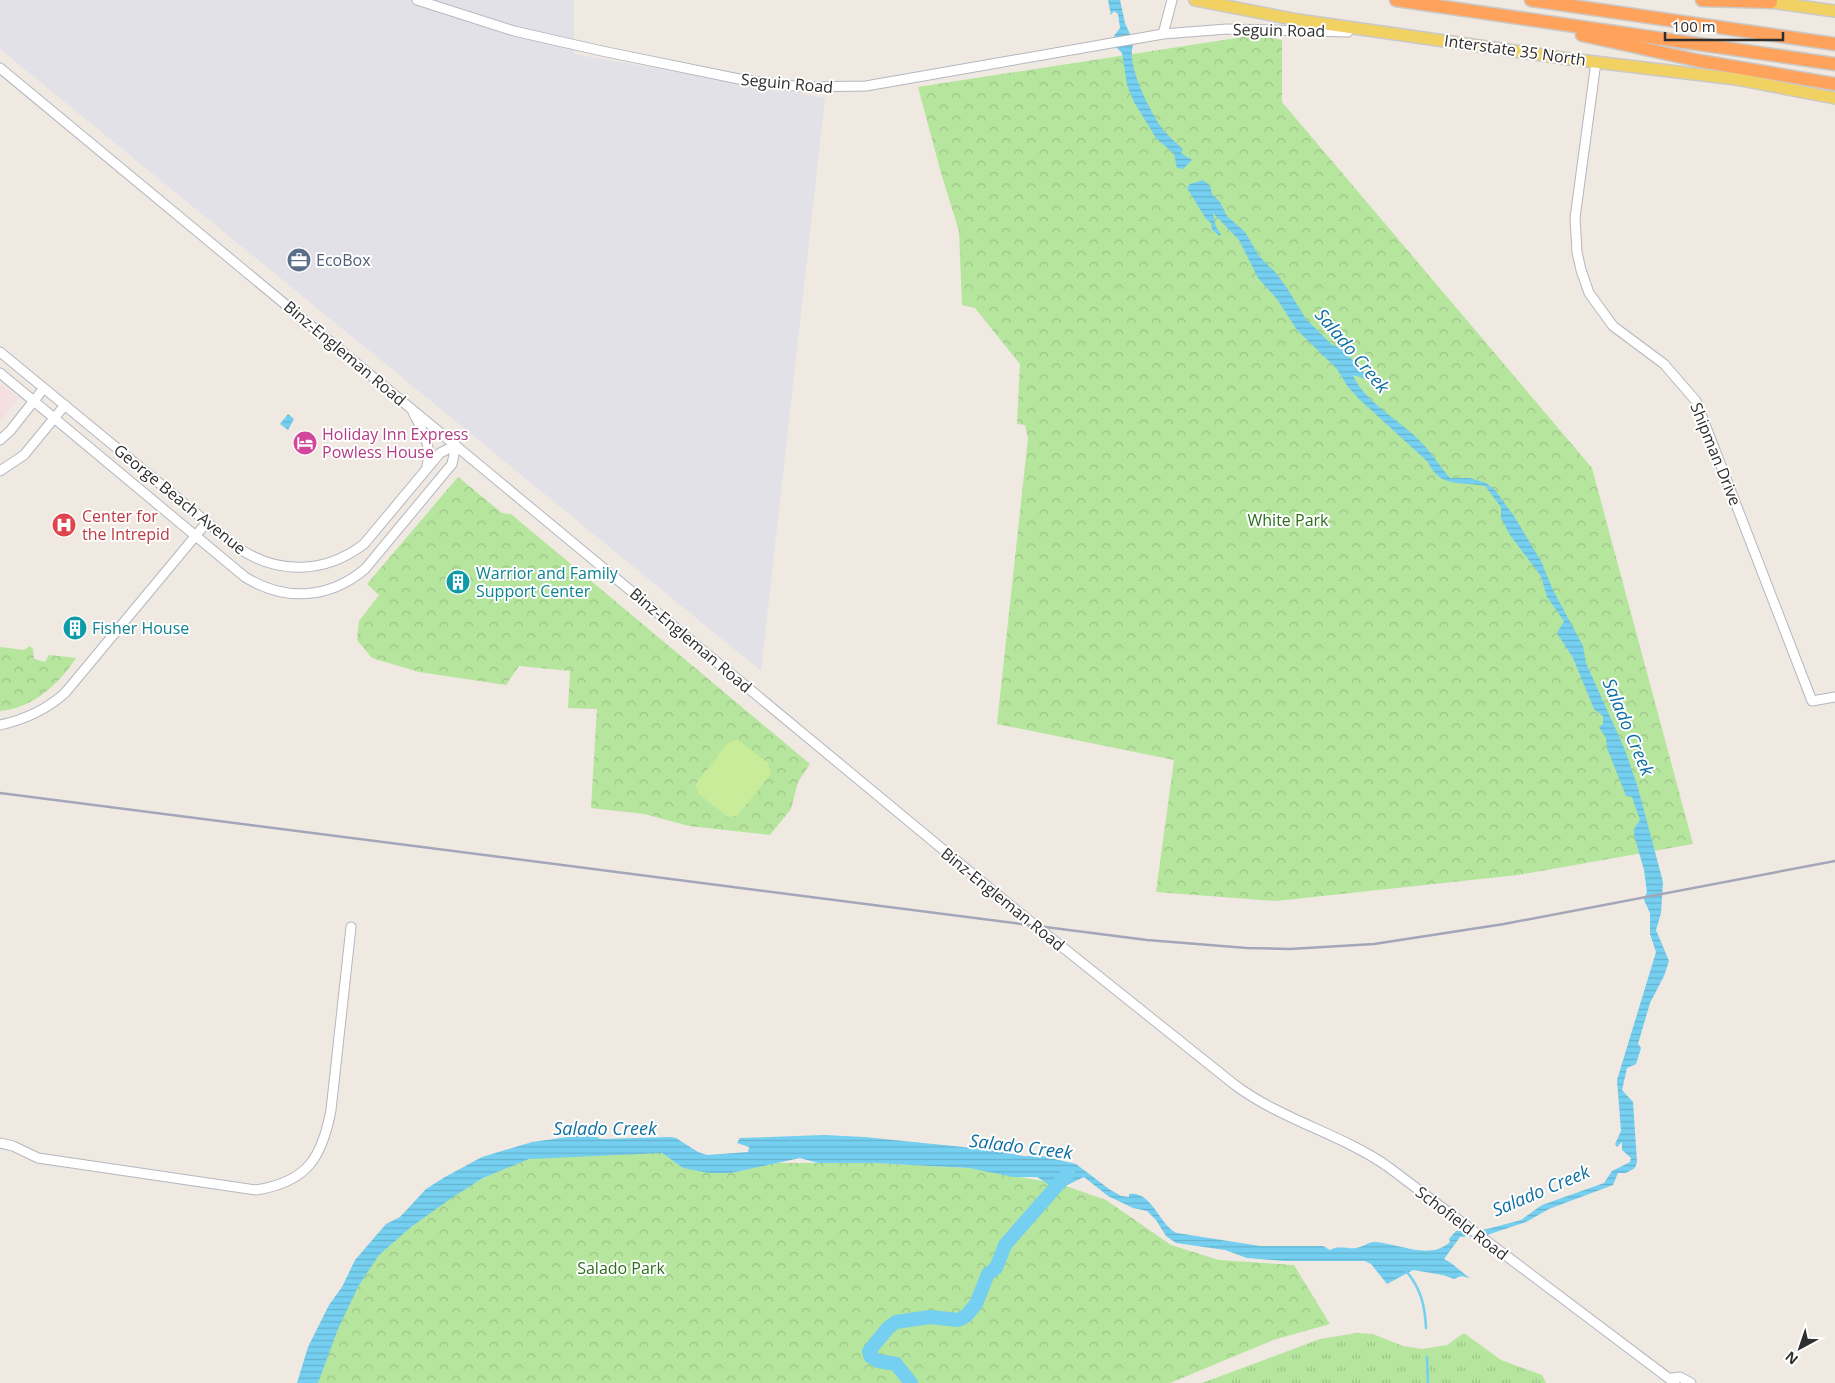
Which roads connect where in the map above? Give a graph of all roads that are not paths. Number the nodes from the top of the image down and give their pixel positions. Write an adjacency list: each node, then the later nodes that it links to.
1 (416, 0): 13 (street, Seguin Road)
2 (1172, 0): 13 (street)
3 (1195, 0): 12 (main road, Interstate 35 North)
4 (1396, 0): 11 (highway)
5 (1531, 0): 14 (highway)
6 (1702, 0): 8 (highway)
7 (1754, 0): 8 (main road)
8 (1771, 2): 9 (main road)
9 (1815, 4): 10 (main road)
10 (1835, 11)
11 (1516, 19): 16 (highway); 18 (highway)
12 (1394, 33): 13 (street, Seguin Road); 15 (main road, Interstate 35 North)
13 (1163, 34)
14 (1835, 44)
15 (1596, 62): 19 (main road, Interstate 35 North); 33 (street, Shipman Drive)
16 (1835, 64)
17 (0, 68): 25 (street, Binz-Engleman Road)
18 (1835, 84)
19 (1835, 98)
20 (0, 352): 22 (street, George Beach Avenue)
21 (0, 373): 23 (street, George Beach Avenue)
22 (44, 388): 23 (street); 24 (street, George Beach Avenue)
23 (34, 400): 26 (street, George Beach Avenue); 27 (street)
24 (65, 405): 26 (street); 31 (street, George Beach Avenue)
25 (410, 407): 28 (street, Binz-Engleman Road); 29 (street)
26 (55, 417): 30 (street); 32 (street, George Beach Avenue)
27 (0, 440)
28 (456, 445): 29 (street, George Beach Avenue); 32 (street, George Beach Avenue); 36 (street, Binz-Engleman Road)
29 (426, 469): 31 (street, George Beach Avenue)
30 (0, 471)
31 (206, 522): 32 (street)
32 (195, 536): 34 (street)
33 (1835, 697)
34 (0, 725)
35 (351, 927): 37 (street)
36 (1224, 1075): 38 (street, Schofield Road)
37 (0, 1143)
38 (1674, 1381): 39 (street, Schofield Road)
39 (1691, 1383)

